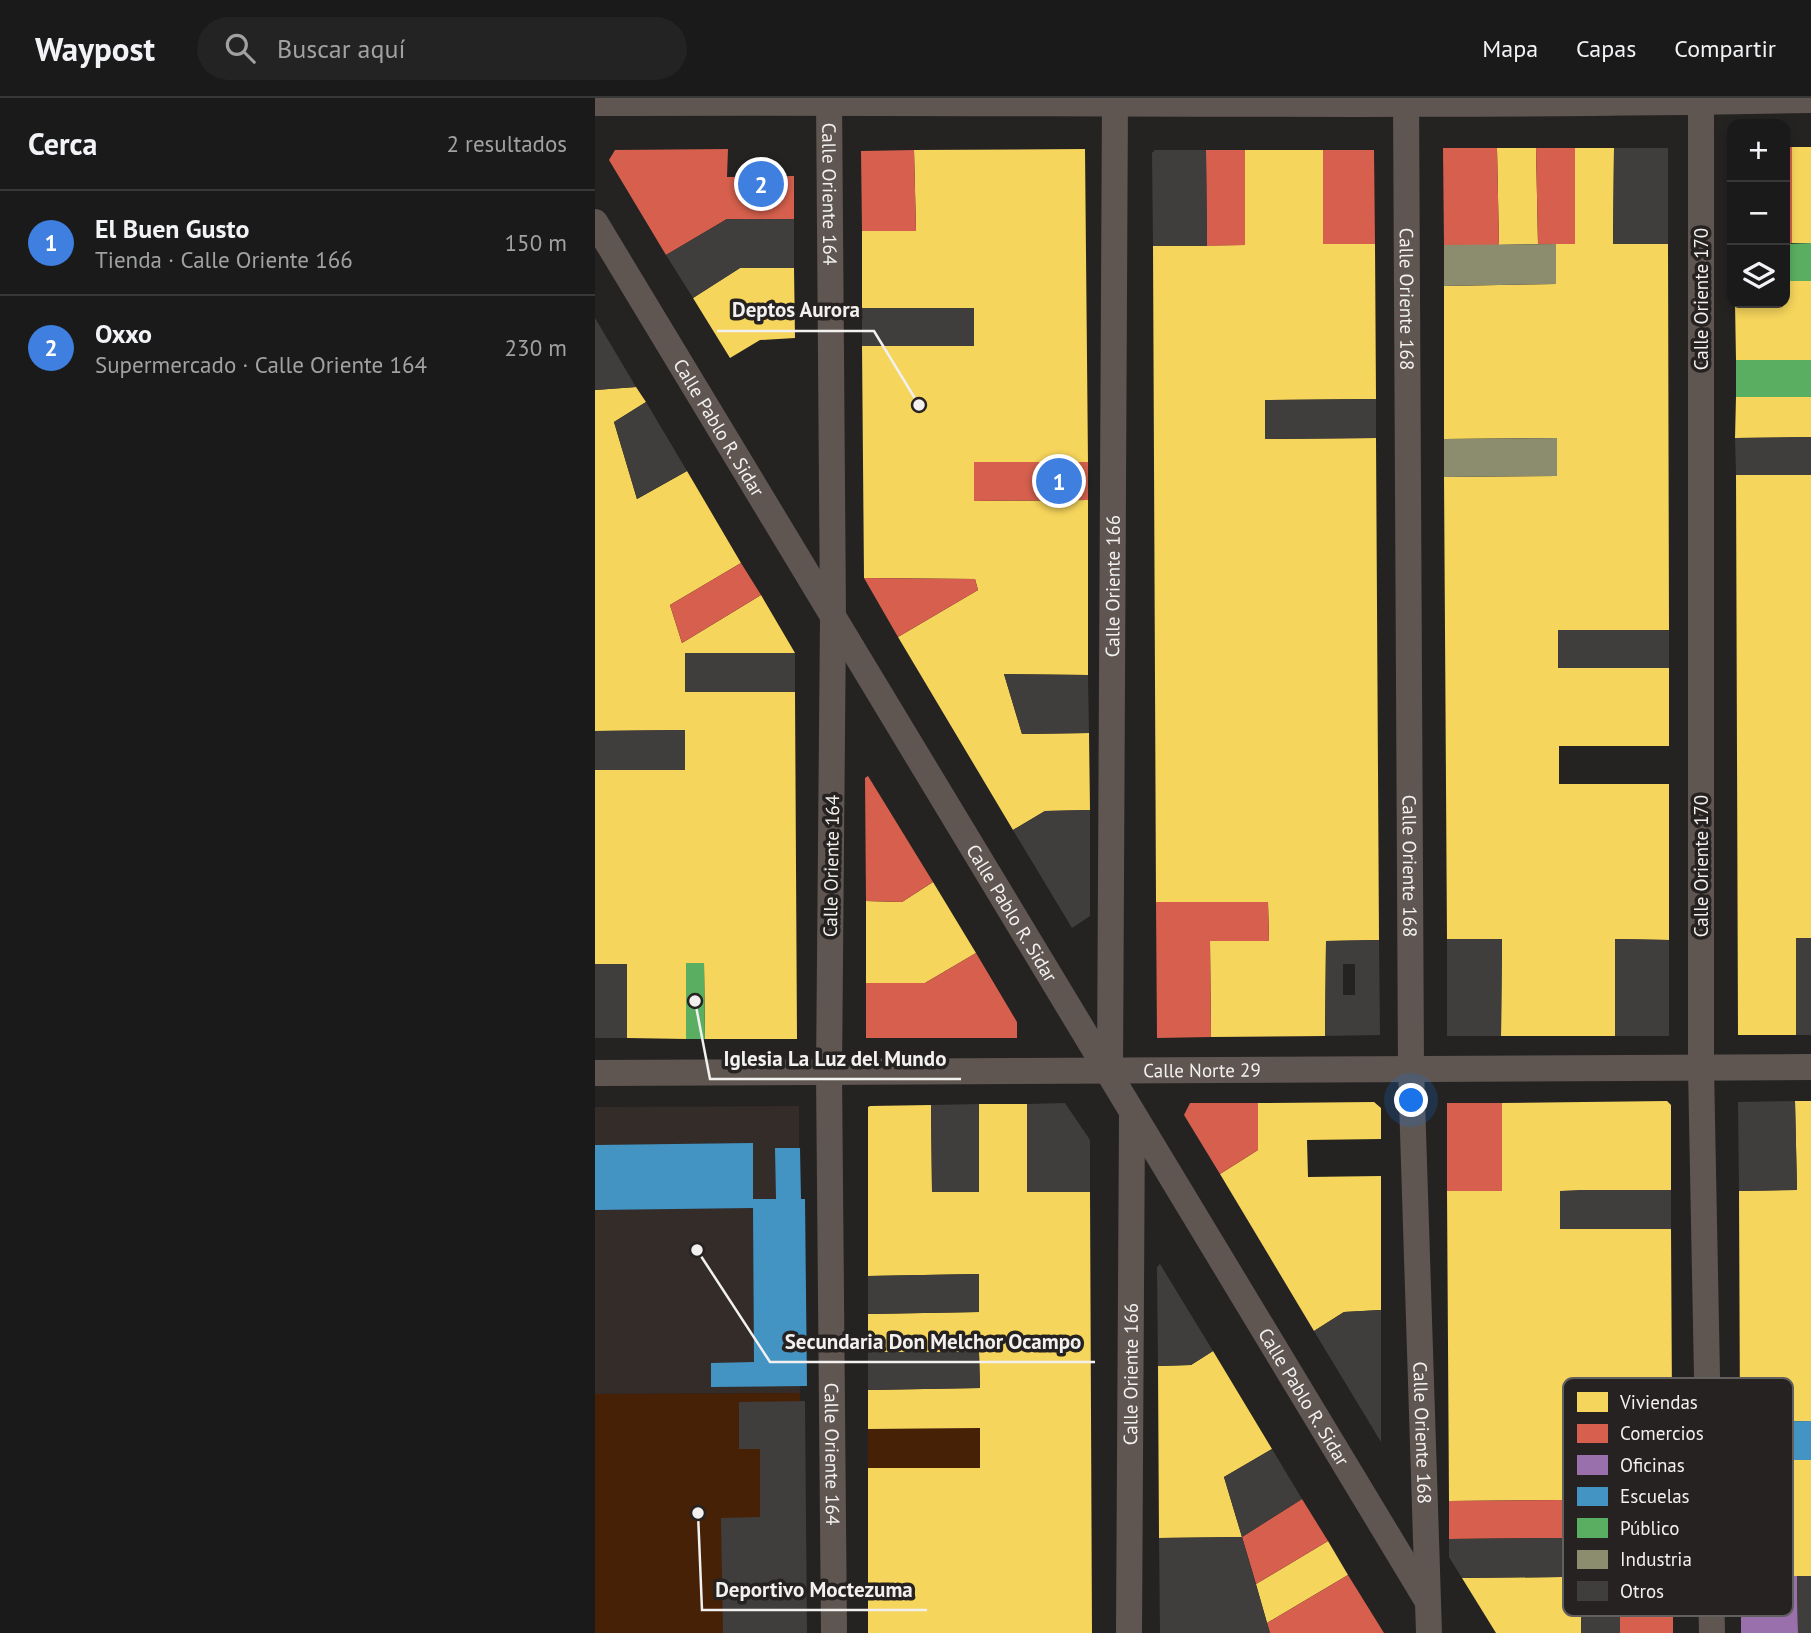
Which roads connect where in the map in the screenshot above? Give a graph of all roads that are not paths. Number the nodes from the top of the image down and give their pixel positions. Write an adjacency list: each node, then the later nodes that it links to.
1 (829, 100): 5 (street); 6 (street); 8 (street, Calle Oriente 164)
2 (1701, 100): 3 (street); 4 (street); 10 (street, Calle Oriente 170)
3 (1811, 100)
4 (1406, 101): 5 (street); 11 (street, Calle Oriente 168)
5 (1115, 102): 12 (street, Calle Oriente 166)
6 (595, 103)
7 (595, 222): 8 (street, Calle Pablo R. Sidar)
8 (833, 618): 12 (street, Calle Pablo R. Sidar); 14 (street, Calle Oriente 164)
9 (1811, 1067): 10 (street, Calle Norte 29)
10 (1701, 1068): 11 (street, Calle Norte 29); 16 (street, Calle Oriente 170)
11 (1411, 1069): 12 (street, Calle Norte 29); 17 (street, Calle Oriente 168)
12 (1109, 1072): 14 (street, Calle Norte 29); 15 (street, Calle Pablo R. Sidar)
13 (595, 1073): 14 (street, Calle Norte 29)
14 (829, 1073): 18 (street, Calle Oriente 164)
15 (1132, 1115): 17 (street, Calle Pablo R. Sidar); 19 (street, Calle Oriente 166)
16 (1707, 1378)
17 (1428, 1602): 20 (street, Calle Oriente 168)
18 (834, 1633)
19 (1129, 1633)
20 (1429, 1633)

